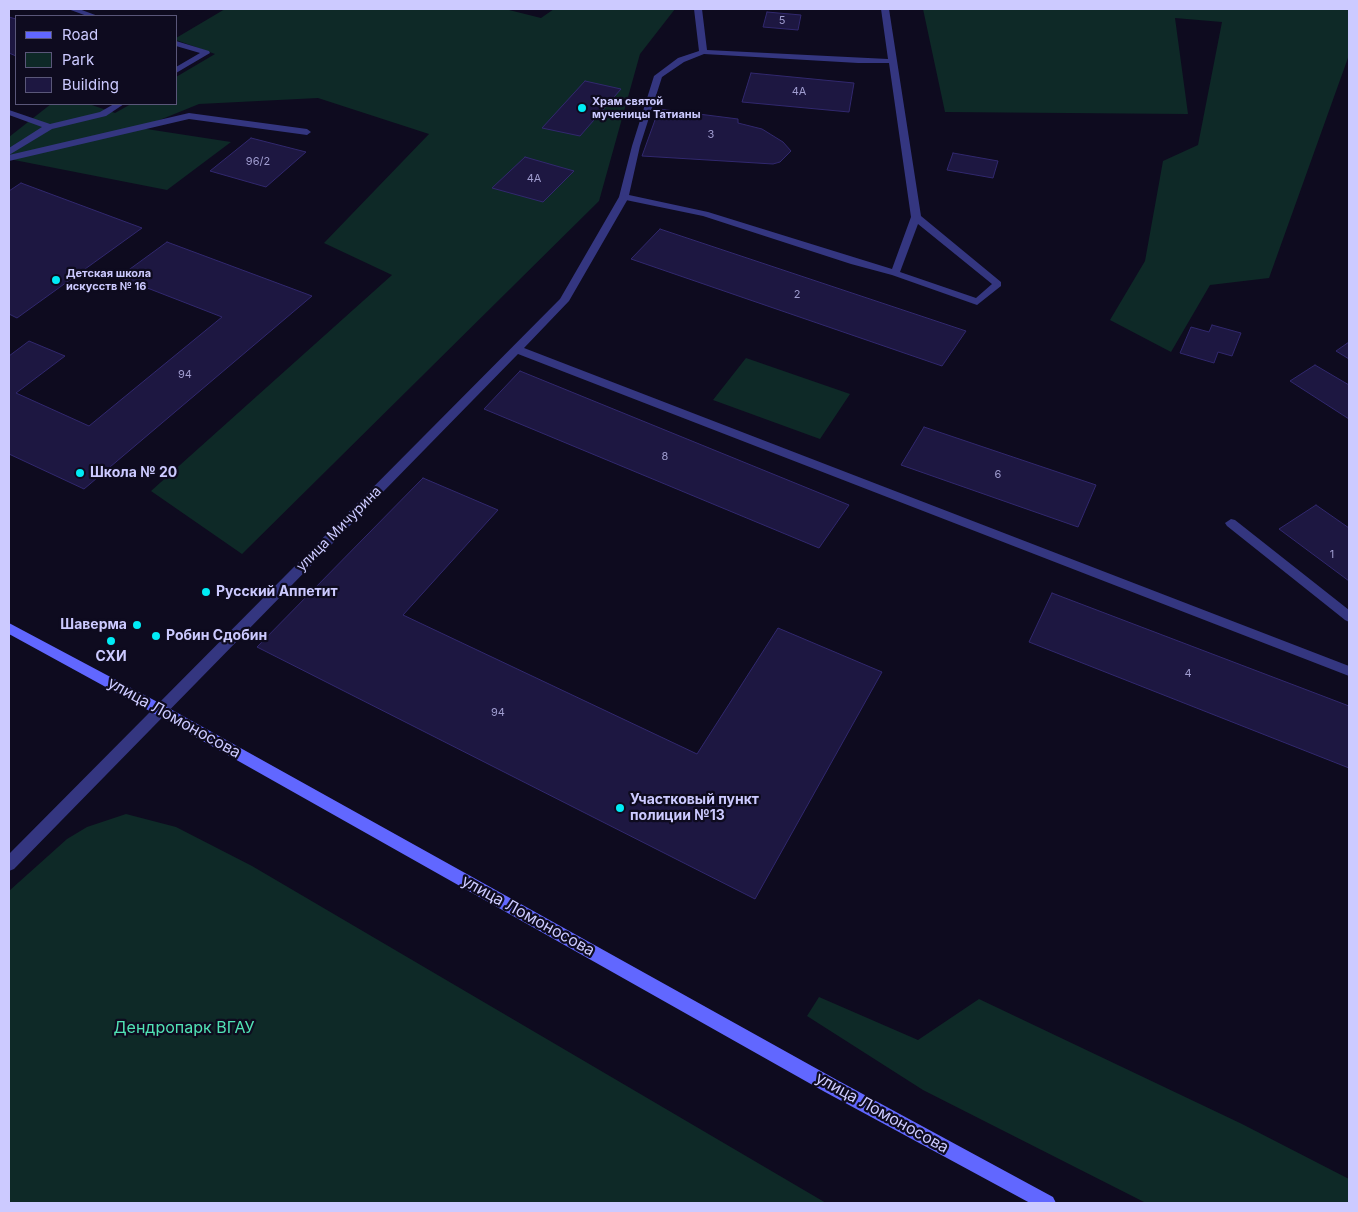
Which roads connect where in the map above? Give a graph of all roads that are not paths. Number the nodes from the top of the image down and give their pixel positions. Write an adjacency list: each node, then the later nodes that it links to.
1 (72, 9): 4 (street)
2 (698, 9): 6 (street)
3 (885, 9): 7 (street)
4 (91, 15)
5 (178, 45): 8 (street)
6 (703, 52): 7 (street); 15 (street, улица Мичурина)
7 (892, 61): 16 (street)
8 (178, 70)
9 (118, 105): 11 (street)
10 (9, 112): 11 (street)
11 (49, 127): 13 (street)
12 (307, 132): 14 (street)
13 (9, 152)
14 (9, 158)
15 (624, 197): 17 (street); 18 (street, улица Мичурина)
16 (916, 217): 17 (street); 17 (street)
17 (895, 272)
18 (516, 349): 22 (street); 23 (street, улица Мичурина)
19 (1232, 523): 20 (street)
20 (1349, 617)
21 (9, 628): 23 (main road, улица Ломоносова)
22 (1349, 671)
23 (160, 710): 24 (street, улица Мичурина); 25 (main road, улица Ломоносова)
24 (9, 864)
25 (1048, 1203)

